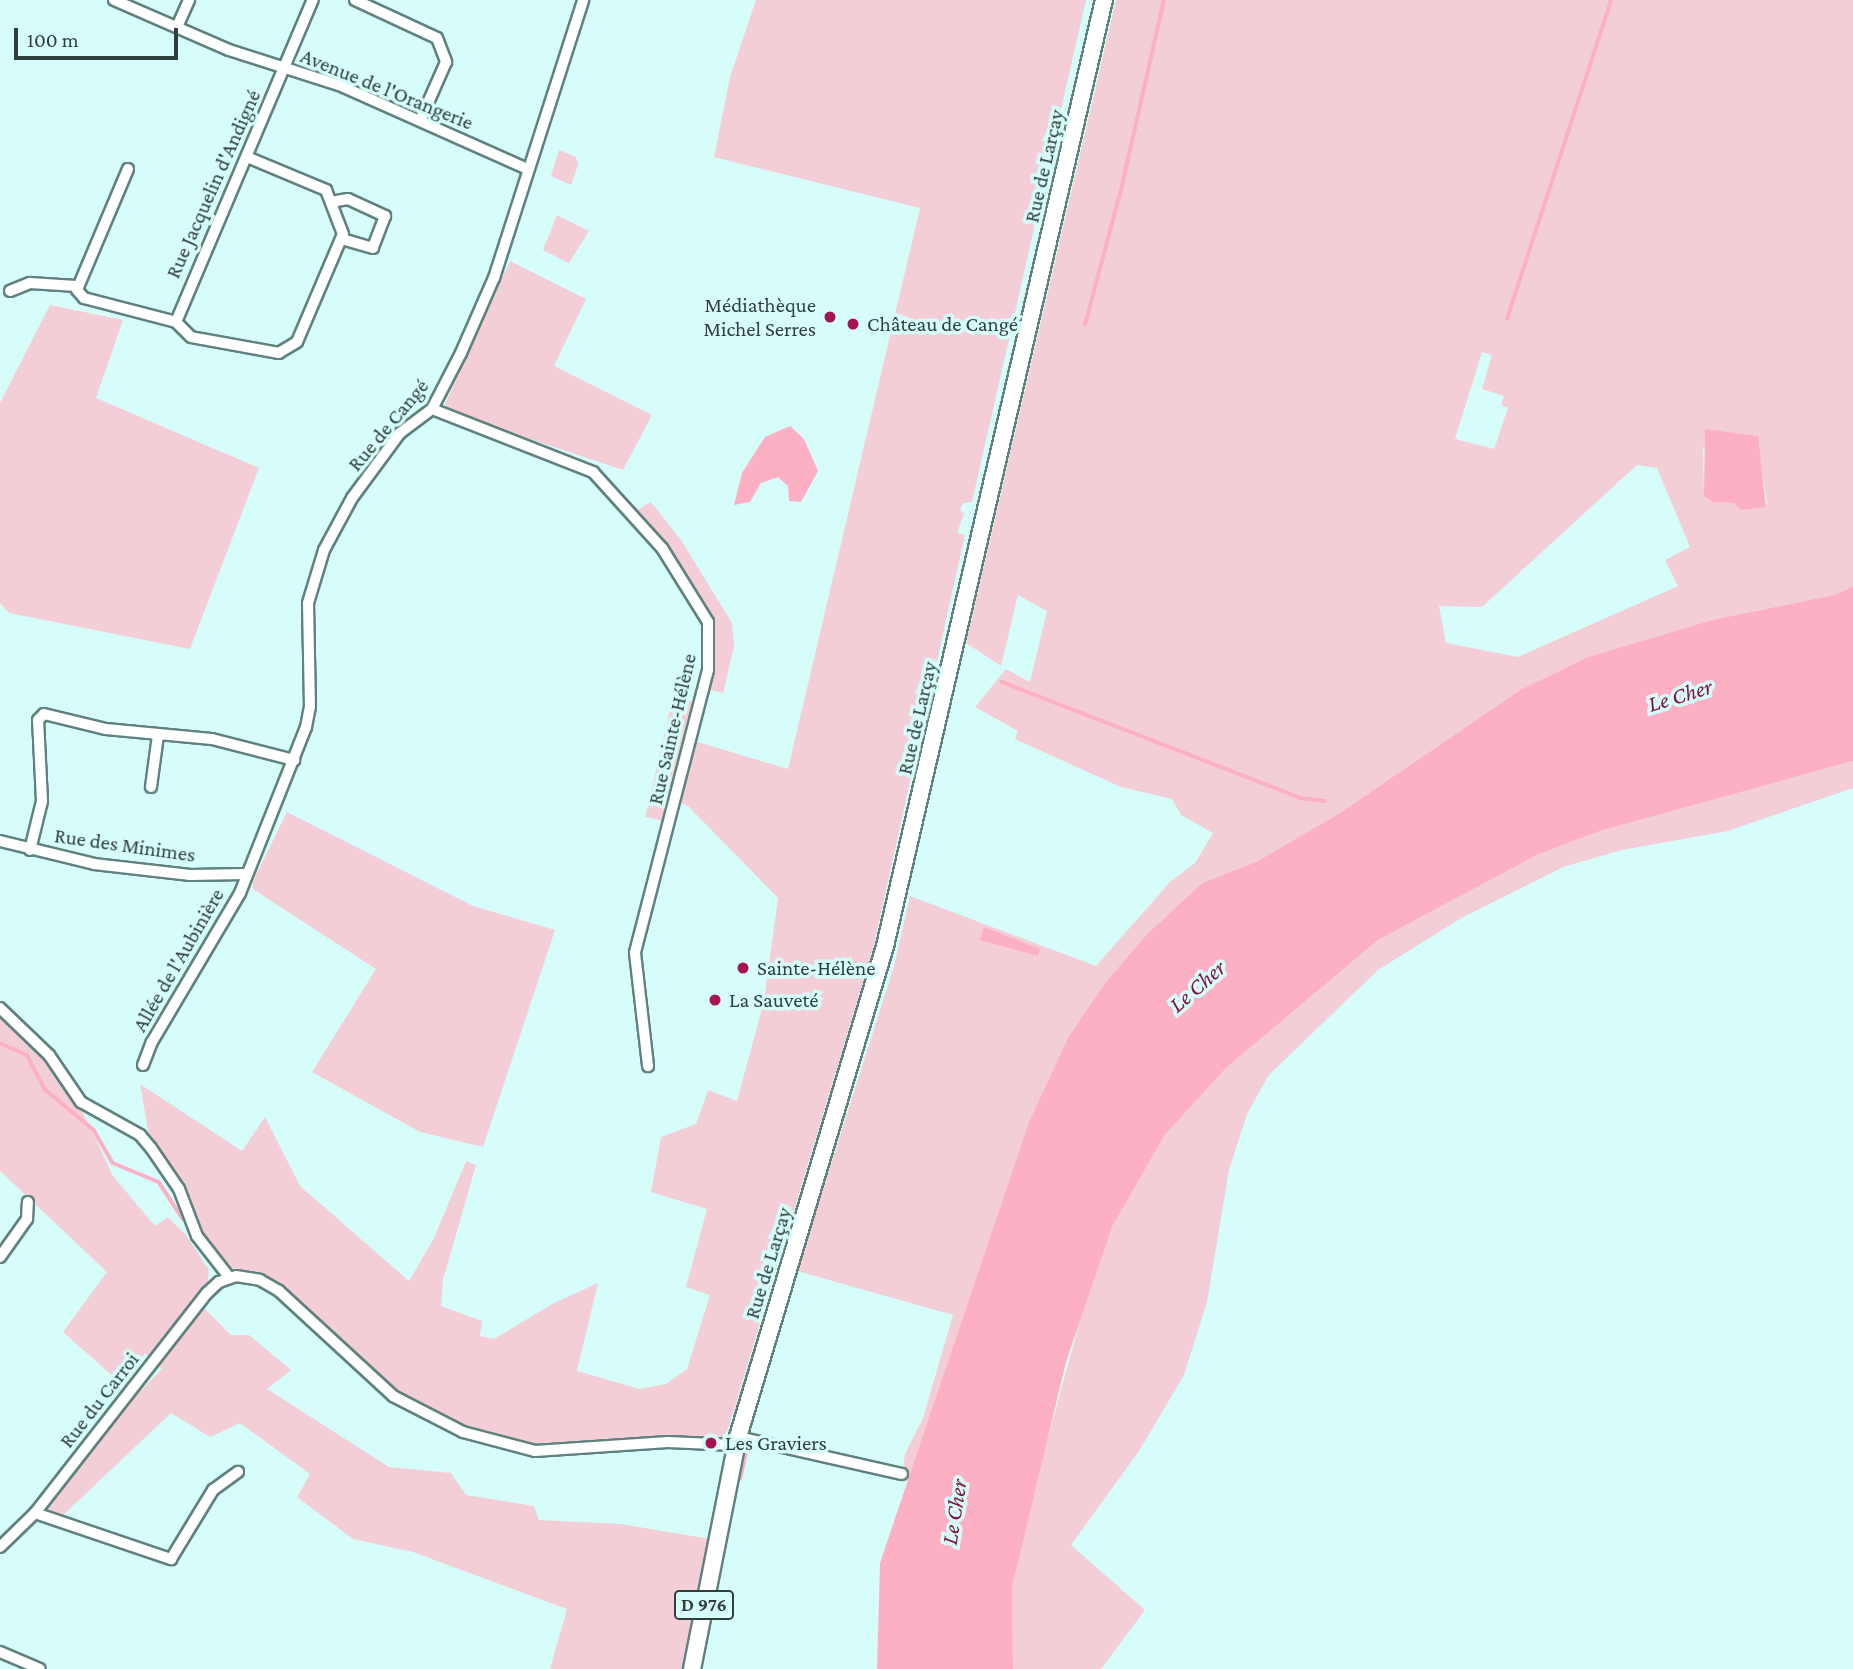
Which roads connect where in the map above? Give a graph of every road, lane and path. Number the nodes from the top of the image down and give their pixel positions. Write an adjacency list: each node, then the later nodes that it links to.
1 (114, 0): 7 (street, Avenue de l'Orangerie)
2 (189, 0): 7 (street)
3 (313, 0): 8 (street, Rue Jacquelin d'Andigné)
4 (355, 0): 9 (street)
5 (583, 0): 12 (street, Rue de Cangé)
6 (1104, 0): 31 (main road, Rue de Larçay)
7 (177, 27): 8 (street, Avenue de l'Orangerie)
8 (285, 68): 9 (street, Avenue de l'Orangerie); 10 (street, Rue Jacquelin d'Andigné)
9 (420, 121): 12 (street, Avenue de l'Orangerie)
10 (247, 157): 13 (street); 17 (street, Rue Jacquelin d'Andigné)
11 (128, 169): 15 (street)
12 (528, 169): 18 (street, Rue de Cangé)
13 (331, 202): 14 (street); 14 (street)
14 (342, 239): 17 (street)
15 (76, 286): 16 (street); 17 (street)
16 (10, 291)
17 (176, 318)
18 (432, 409): 20 (street, Rue de Cangé); 27 (street, Rue Sainte-Hélène)
19 (159, 735): 20 (street); 21 (street); 23 (street)
20 (294, 760): 24 (street, Rue de Cangé)
21 (151, 787)
22 (0, 841): 23 (street, Rue des Minimes)
23 (30, 850): 24 (street, Rue des Minimes)
24 (246, 874): 26 (street, Allée de l'Aubinière)
25 (0, 1008): 30 (street)
26 (143, 1065)
27 (648, 1066)
28 (28, 1202): 29 (street)
29 (0, 1257)
30 (229, 1277): 31 (street); 34 (street, Rue du Carroi)
31 (737, 1441): 33 (street); 38 (main road, D 976)
32 (238, 1472): 34 (street)
33 (902, 1474)
34 (35, 1513): 35 (street, Rue du Carroi)
35 (0, 1548)
36 (0, 1652): 37 (street)
37 (40, 1669)
38 (692, 1669)

